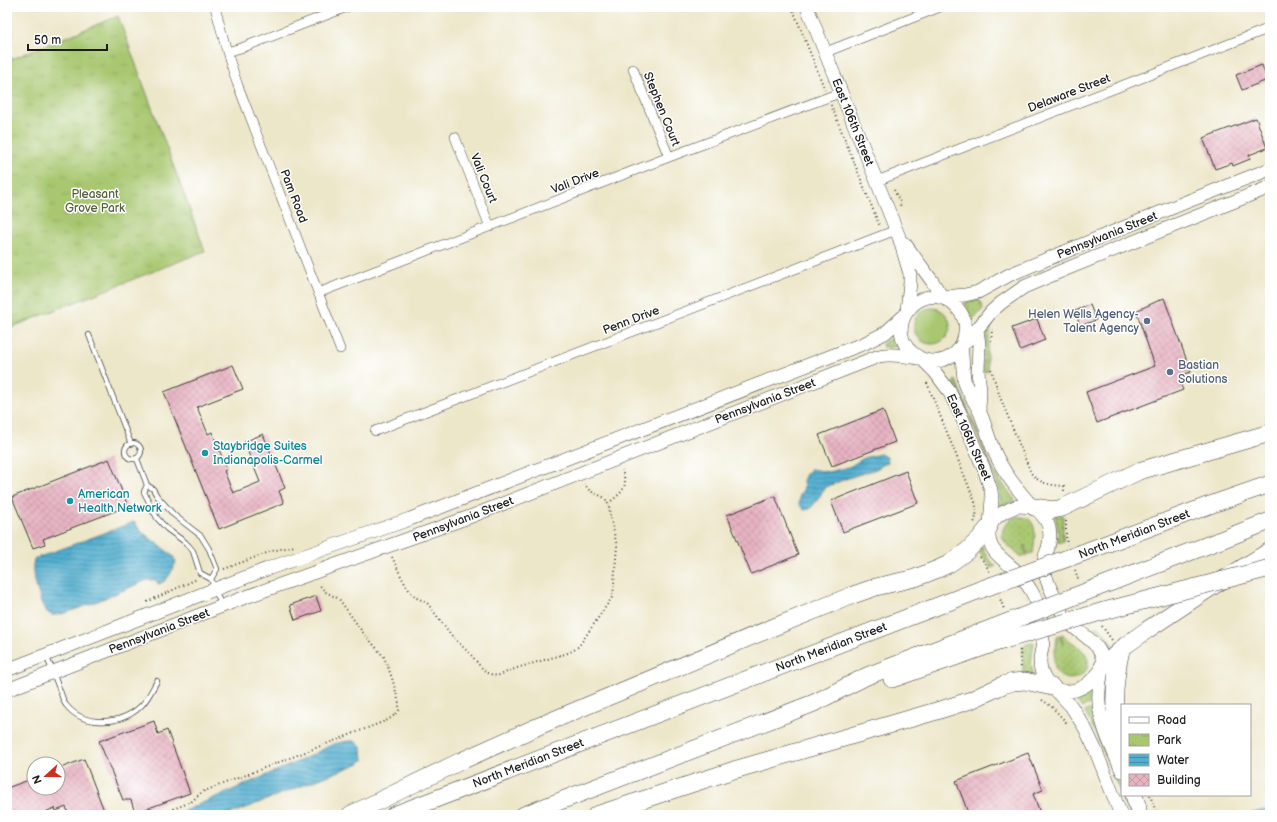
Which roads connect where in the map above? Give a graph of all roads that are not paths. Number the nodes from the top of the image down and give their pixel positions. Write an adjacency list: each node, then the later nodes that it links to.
1 (215, 7): 6 (street, Pam Road)
2 (347, 7): 6 (street)
3 (807, 7): 7 (main road, East 106th Street)
4 (940, 7): 7 (street)
5 (1270, 28): 13 (street, Delaware Street)
6 (227, 52): 17 (street, Pam Road)
7 (826, 52): 9 (main road, East 106th Street)
8 (633, 69): 11 (street, Stephen Court)
9 (842, 92): 11 (street, Vali Drive); 13 (main road, East 106th Street)
10 (455, 137): 15 (street, Vali Court)
11 (669, 157): 15 (street, Vali Drive)
12 (1270, 170): 18 (main road, Pennsylvania Street)
13 (877, 181): 16 (main road, East 106th Street)
14 (1270, 187): 20 (main road, Pennsylvania Street)
15 (490, 227): 17 (street, Vali Drive)
16 (898, 234): 18 (main road, East 106th Street); 19 (main road, East 106th Street); 26 (street, Penn Drive)
17 (318, 293): 23 (street, Pam Road)
18 (943, 297): 19 (main road); 22 (main road)
19 (906, 313): 24 (main road); 39 (main road, Pennsylvania Street)
20 (977, 330): 22 (main road, Pennsylvania Street); 25 (main road)
21 (89, 335): 28 (lane)
22 (961, 345): 24 (main road); 25 (main road, East 106th Street)
23 (340, 349)
24 (921, 359): 36 (main road, East 106th Street); 40 (main road, Pennsylvania Street)
25 (978, 410): 33 (main road, East 106th Street)
26 (375, 431)
27 (1270, 433): 33 (highway)
28 (131, 444): 29 (lane); 29 (lane)
29 (137, 459): 31 (lane)
30 (1270, 484): 53 (highway, North Meridian Street, bridge)
31 (147, 485): 32 (lane); 34 (lane)
32 (164, 505): 34 (lane); 39 (lane)
33 (1033, 506): 36 (main road); 44 (main road, East 106th Street)
34 (153, 512): 39 (lane)
35 (1270, 521): 41 (highway, bridge)
36 (990, 526): 49 (main road, East 106th Street); 52 (highway)
37 (1270, 551): 42 (highway)
38 (1270, 568): 41 (highway, bridge)
39 (213, 584): 40 (lane); 43 (main road, Pennsylvania Street)
40 (222, 607): 46 (main road, Pennsylvania Street)
41 (998, 634): 54 (highway)
42 (1121, 650): 44 (highway); 50 (highway)
43 (46, 655): 45 (main road, Pennsylvania Street); 46 (lane)
44 (1102, 667): 49 (main road); 51 (main road)
45 (7, 670)
46 (53, 672): 47 (lane); 48 (main road, Pennsylvania Street)
47 (157, 681)
48 (7, 690)
49 (1049, 692): 55 (highway); 56 (main road, East 106th Street)
50 (1121, 743)
51 (1121, 768)
52 (350, 815)
53 (394, 815)
54 (524, 815)
55 (596, 815)
56 (1121, 815)

